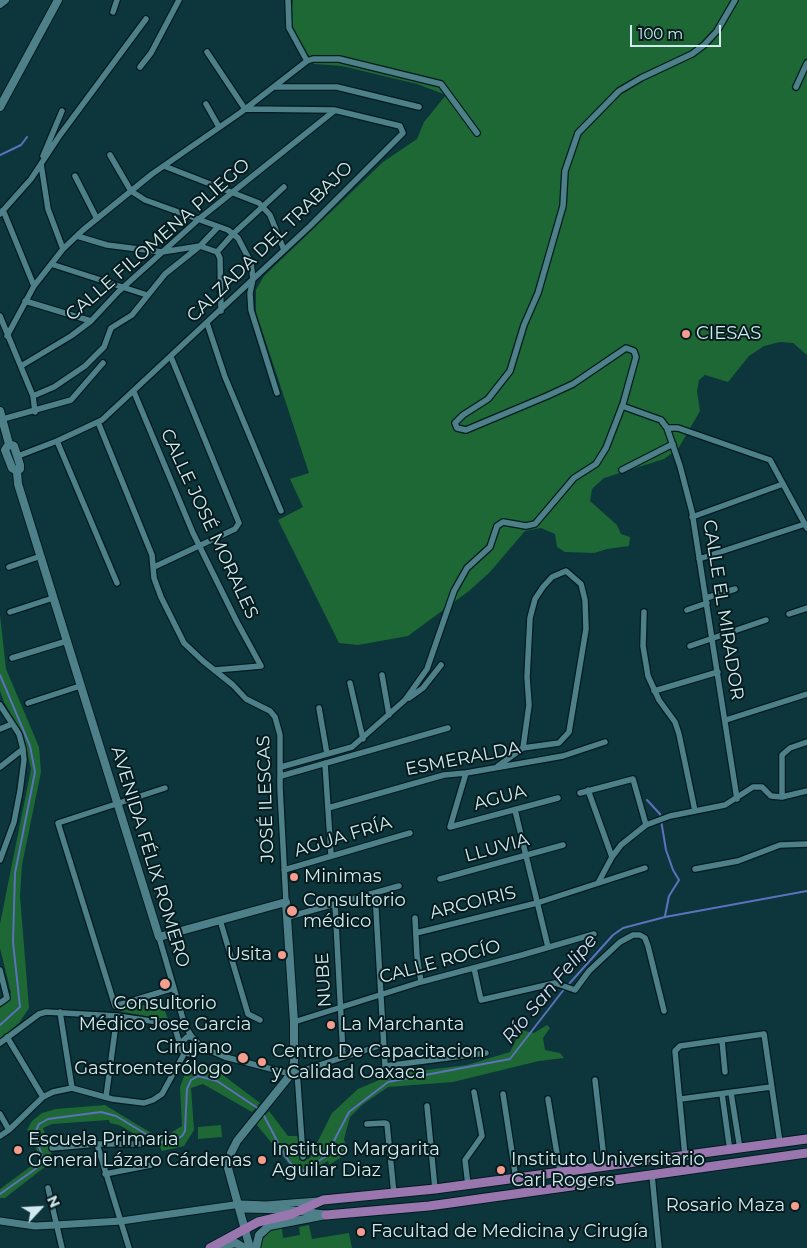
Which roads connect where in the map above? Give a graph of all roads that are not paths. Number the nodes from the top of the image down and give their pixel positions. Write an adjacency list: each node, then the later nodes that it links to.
1 (5, 0): 7 (main road)
2 (58, 0): 17 (main road)
3 (117, 0): 8 (street)
4 (179, 0): 13 (street)
5 (288, 0): 11 (street)
6 (735, 0): 60 (street)
7 (0, 4)
8 (113, 12)
9 (146, 19): 25 (street)
10 (207, 52): 19 (street)
11 (310, 60): 14 (street); 23 (street)
12 (807, 63): 15 (street)
13 (140, 67)
14 (273, 87): 18 (street); 19 (street)
15 (796, 87)
16 (206, 104): 22 (street)
17 (0, 107)
18 (419, 107)
19 (245, 109): 21 (street, CALZADA DEL TRABAJO); 22 (street)
20 (62, 110): 25 (street)
21 (334, 110): 30 (street, CALLE FILOMENA PLIEGO); 40 (street, CALZADA DEL TRABAJO)
22 (219, 127): 26 (street)
23 (477, 133)
24 (110, 156): 29 (street)
25 (41, 165): 32 (street); 39 (street)
26 (164, 166): 29 (street); 30 (street)
27 (75, 176): 33 (street)
28 (284, 187): 31 (street)
29 (131, 191): 33 (street); 34 (street)
30 (231, 194): 31 (street); 34 (street, CALLE FILOMENA PLIEGO)
31 (262, 206): 36 (street); 40 (street)
32 (2, 212): 45 (street)
33 (97, 219): 37 (street)
34 (199, 219): 35 (street); 41 (street, CALLE FILOMENA PLIEGO)
35 (218, 227): 36 (street); 38 (street)
36 (233, 234): 42 (street); 44 (street)
37 (77, 236): 39 (street); 41 (street)
38 (200, 246): 41 (street); 42 (street); 47 (street)
39 (63, 249): 43 (street)
40 (284, 250): 44 (street, CALZADA DEL TRABAJO)
41 (162, 252): 46 (street, CALLE FILOMENA PLIEGO)
42 (216, 252): 49 (street)
43 (51, 264): 45 (street); 46 (street)
44 (253, 279): 49 (street, CALZADA DEL TRABAJO); 58 (street)
45 (34, 286): 48 (street)
46 (123, 288): 47 (street); 51 (street, CALLE FILOMENA PLIEGO)
47 (147, 295): 59 (street)
48 (25, 301): 51 (street); 53 (street)
49 (221, 310): 52 (street, CALZADA DEL TRABAJO)
50 (0, 316): 53 (street)
51 (91, 321): 56 (street, CALLE FILOMENA PLIEGO)
52 (208, 323): 54 (street, CALZADA DEL TRABAJO); 73 (street)
53 (7, 336): 56 (street)
54 (171, 357): 57 (street, CALZADA DEL TRABAJO); 76 (street)
55 (103, 363): 62 (street)
56 (21, 366): 59 (street)
57 (134, 392): 64 (street, CALZADA DEL TRABAJO); 76 (street, CALLE JOSÉ MORALES)
58 (277, 394)
59 (33, 396): 62 (street)
60 (622, 406): 65 (street); 103 (street)
61 (0, 411): 63 (main road)
62 (35, 412): 63 (street)
63 (3, 420): 67 (main road)
64 (98, 422): 66 (street, CALZADA DEL TRABAJO); 80 (street, JOSÉ ILESCAS)
65 (667, 428): 68 (street, CALLE EL MIRADOR); 72 (street)
66 (57, 441): 69 (street, CALZADA DEL TRABAJO); 81 (street)
67 (9, 444): 69 (main road); 71 (main road)
68 (673, 444): 70 (street); 74 (street, CALLE EL MIRADOR)
69 (18, 456): 71 (main road)
70 (622, 470)
71 (17, 471): 77 (main road, AVENIDA FÉLIX ROMERO)
72 (783, 484): 74 (street); 75 (street)
73 (282, 511)
74 (692, 517): 78 (street, CALLE EL MIRADOR)
75 (806, 526): 78 (street)
76 (200, 546): 80 (street); 96 (street, CALLE JOSÉ MORALES)
77 (41, 556): 79 (street); 83 (main road, AVENIDA FÉLIX ROMERO)
78 (699, 559): 84 (street, CALLE EL MIRADOR)
79 (9, 567)
80 (154, 567): 96 (street, JOSÉ ILESCAS)
81 (117, 583)
82 (735, 589): 84 (street)
83 (53, 598): 87 (street); 92 (main road, AVENIDA FÉLIX ROMERO)
84 (706, 601): 86 (street); 91 (street, CALLE EL MIRADOR)
85 (807, 608): 89 (street)
86 (687, 610)
87 (10, 612)
88 (644, 612): 101 (street)
89 (789, 614)
90 (766, 620): 91 (street)
91 (713, 638): 93 (street); 97 (street, CALLE EL MIRADOR)
92 (67, 642): 94 (street); 100 (main road, AVENIDA FÉLIX ROMERO)
93 (690, 646)
94 (12, 658)
95 (441, 665): 103 (street)
96 (215, 670): 121 (street, JOSÉ ILESCAS)
97 (718, 672): 101 (street); 108 (street, CALLE EL MIRADOR)
98 (382, 675): 107 (street)
99 (350, 682): 112 (street)
100 (80, 686): 104 (street); 131 (main road, AVENIDA FÉLIX ROMERO)
101 (654, 691): 134 (street)
102 (807, 694): 108 (street)
103 (405, 700): 107 (street)
104 (28, 703)
105 (0, 706): 109 (street)
106 (319, 708): 117 (street)
107 (389, 715): 112 (street)
108 (726, 720): 130 (street, CALLE EL MIRADOR)
109 (12, 724): 111 (street); 116 (street)
110 (448, 728): 118 (street)
111 (0, 729)
112 (362, 739): 117 (street)
113 (605, 742): 119 (street, ESMERALDA)
114 (807, 742): 128 (street)
115 (522, 748): 115 (street); 119 (street)
116 (23, 749): 120 (street); 142 (street)
117 (327, 754): 121 (street)
118 (325, 763): 123 (street); 132 (street)
119 (498, 766): 122 (street, ESMERALDA)
120 (0, 767)
121 (281, 767): 123 (street, JOSÉ ILESCAS)
122 (466, 773): 132 (street, ESMERALDA); 133 (street, AGUA)
123 (281, 776): 145 (street, JOSÉ ILESCAS)
124 (164, 788): 131 (street)
125 (588, 790): 127 (street); 135 (street); 141 (street)
126 (807, 790): 128 (street)
127 (580, 793)
128 (782, 797): 130 (street)
129 (558, 798): 133 (street, AGUA)
130 (737, 799): 134 (street)
131 (119, 804): 158 (main road, AVENIDA FÉLIX ROMERO); 163 (street)
132 (328, 808): 139 (street)
133 (515, 810): 140 (street)
134 (696, 812): 135 (street)
135 (646, 825): 141 (street)
136 (410, 832): 139 (street, AGUA FRÍA)
137 (807, 844): 144 (street)
138 (563, 845): 140 (street, LLUVIA)
139 (331, 856): 145 (street, AGUA FRÍA)
140 (525, 856): 146 (street, LLUVIA); 151 (street)
141 (612, 857): 147 (street)
142 (0, 860)
143 (645, 868): 147 (street)
144 (695, 869)
145 (284, 870): 150 (street, JOSÉ ILESCAS)
146 (440, 879)
147 (598, 883): 151 (street, ARCOIRIS)
148 (399, 886): 149 (street)
149 (375, 893): 152 (street); 164 (street)
150 (286, 902): 153 (main road); 155 (main road)
151 (537, 903): 156 (street, ARCOIRIS); 159 (street)
152 (336, 904): 153 (street); 166 (street, NUBE)
153 (288, 917): 171 (main road)
154 (415, 918): 156 (street)
155 (220, 920): 158 (main road); 170 (street)
156 (416, 933): 162 (street)
157 (594, 934): 159 (street, CALLE ROCÍO)
158 (160, 937): 163 (street, AVENIDA FÉLIX ROMERO)
159 (548, 947): 160 (street, CALLE ROCÍO)
160 (474, 968): 162 (street, CALLE ROCÍO); 167 (street)
161 (0, 970): 165 (street)
162 (421, 982): 164 (street, CALLE ROCÍO)
163 (174, 988): 173 (street, AVENIDA FÉLIX ROMERO)
164 (382, 994): 166 (street, CALLE ROCÍO); 179 (street)
165 (0, 1003)
166 (340, 1007): 171 (street, CALLE ROCÍO); 183 (street, NUBE)
167 (664, 1011)
168 (60, 1012): 169 (street); 174 (street); 188 (street)
169 (118, 1016): 172 (street); 193 (street)
170 (260, 1020)
171 (294, 1022): 184 (main road)
172 (174, 1025): 173 (street); 178 (street)
173 (185, 1026): 175 (street, AVENIDA FÉLIX ROMERO)
174 (6, 1037): 177 (street); 194 (street)
175 (192, 1037): 178 (street); 180 (street)
176 (722, 1040): 185 (street); 187 (street); 196 (street)
177 (0, 1043)
178 (180, 1043): 182 (street)
179 (382, 1045): 181 (street); 183 (street)
180 (199, 1046): 182 (street); 184 (street)
181 (486, 1053)
182 (184, 1054): 193 (street)
183 (343, 1055): 184 (street)
184 (294, 1072): 210 (street); 222 (main road)
185 (725, 1072)
186 (595, 1080): 212 (street)
187 (771, 1087): 190 (street); 203 (street)
188 (72, 1088): 193 (street); 194 (street)
189 (474, 1092): 217 (street)
190 (731, 1093): 192 (street); 207 (street)
191 (503, 1094): 216 (street)
192 (722, 1094): 196 (street); 207 (street)
193 (106, 1096)
194 (43, 1097): 200 (street)
195 (548, 1099): 213 (street)
196 (681, 1099): 209 (street)
197 (427, 1106): 219 (street)
198 (0, 1114): 200 (street)
199 (367, 1124): 220 (street)
200 (9, 1130): 201 (street)
201 (0, 1136)
202 (807, 1139): 203 (main road)
203 (780, 1143): 207 (main road)
204 (97, 1144): 205 (street); 206 (street); 214 (street)
205 (140, 1144)
206 (52, 1148)
207 (735, 1150): 209 (main road)
208 (807, 1153): 215 (main road)
209 (685, 1156): 212 (main road)
210 (303, 1157)
211 (151, 1165): 214 (street)
212 (604, 1167): 213 (main road)
213 (560, 1172): 216 (main road)
214 (105, 1174): 226 (street)
215 (652, 1175): 224 (main road); 235 (street)
216 (516, 1179): 217 (main road)
217 (468, 1185): 219 (main road)
218 (48, 1188): 227 (street)
219 (435, 1189): 220 (main road)
220 (394, 1194): 221 (main road)
221 (323, 1200): 222 (street); 223 (main road)
222 (236, 1205): 223 (street); 226 (street); 228 (main road)
223 (301, 1211): 224 (street); 228 (main road)
224 (326, 1215): 234 (main road)
225 (0, 1221): 227 (street)
226 (121, 1221): 227 (street); 230 (street)
227 (56, 1225): 229 (street)
228 (244, 1228): 231 (main road); 233 (main road)
229 (62, 1248)
230 (129, 1248)
231 (211, 1248): 232 (main road)
232 (244, 1248)
233 (250, 1248)
234 (256, 1248)
235 (659, 1248)

